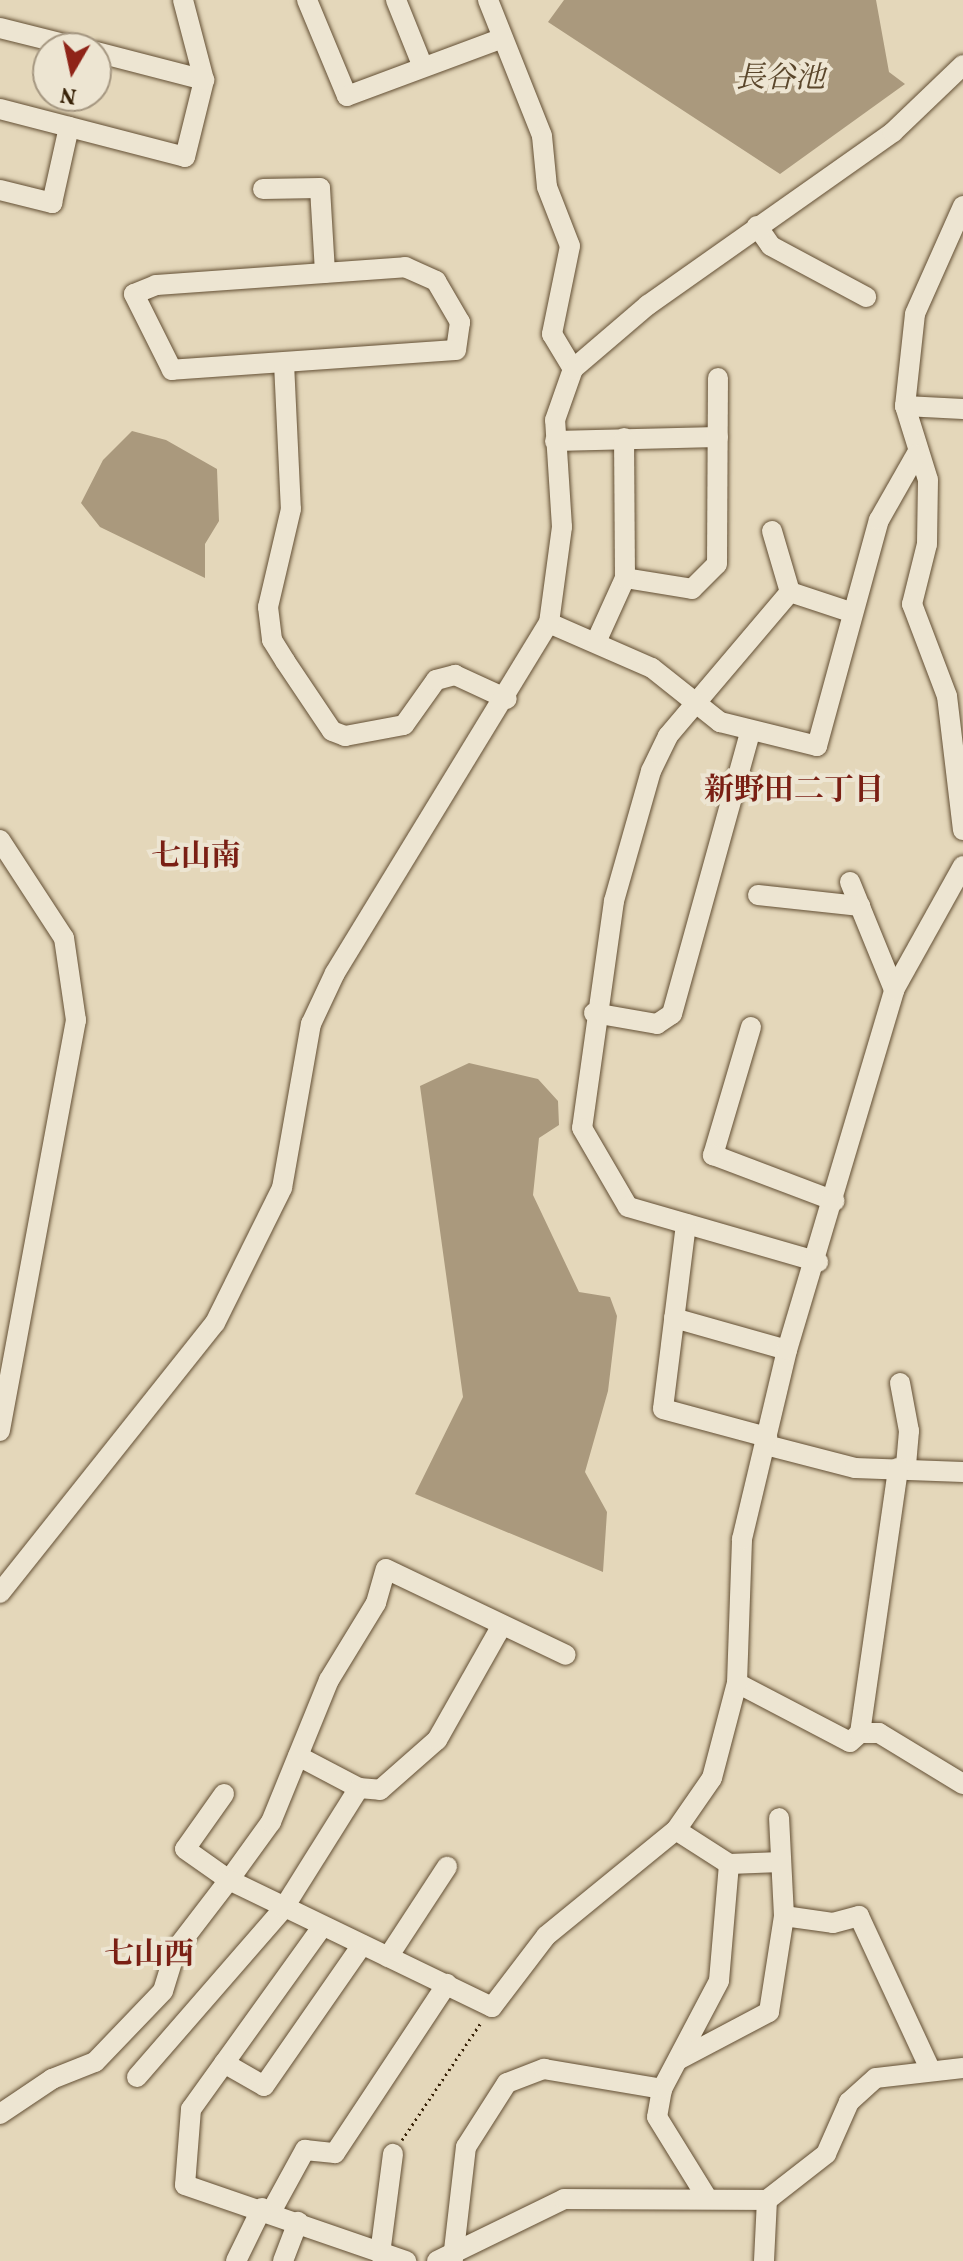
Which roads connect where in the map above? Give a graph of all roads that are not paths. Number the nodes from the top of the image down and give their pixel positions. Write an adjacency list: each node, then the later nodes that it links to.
1 (183, 0): 11 (street)
2 (307, 0): 10 (street)
3 (396, 0): 10 (street)
4 (488, 0): 7 (street)
5 (0, 28): 6 (street)
6 (32, 36)
7 (503, 38): 10 (street); 21 (street)
8 (112, 56): 11 (street)
9 (963, 65): 17 (street)
10 (423, 67)
11 (204, 80): 13 (street)
12 (0, 109): 13 (street)
13 (69, 127): 15 (street)
14 (263, 189): 18 (street)
15 (0, 190)
16 (963, 206): 23 (street)
17 (757, 226): 19 (street); 21 (street)
18 (325, 273): 20 (street); 20 (street)
19 (866, 297)
20 (284, 363): 35 (street)
21 (573, 369): 27 (street)
22 (718, 378): 25 (street)
23 (905, 406): 24 (street); 28 (street)
24 (963, 409)
25 (718, 437): 26 (street); 30 (street)
26 (624, 438): 27 (street); 30 (street)
27 (555, 441): 33 (street)
28 (916, 455): 32 (street); 38 (street)
29 (772, 531): 31 (street)
30 (625, 578): 34 (street)
31 (790, 592): 32 (street); 36 (street)
32 (853, 613): 37 (street)
33 (549, 623): 34 (street); 35 (street)
34 (596, 642): 36 (street)
35 (507, 699): 58 (street)
36 (695, 703): 37 (street); 45 (street)
37 (750, 732): 45 (street)
38 (963, 830)
39 (0, 840): 52 (street)
40 (963, 866): 44 (street)
41 (850, 882): 43 (street)
42 (758, 895): 43 (street)
43 (860, 906): 44 (street)
44 (894, 990): 47 (street)
45 (594, 1013): 48 (street)
46 (751, 1027): 47 (street)
47 (835, 1201): 49 (street)
48 (686, 1224): 49 (street); 50 (street)
49 (818, 1262): 51 (street)
50 (674, 1318): 51 (street); 55 (street)
51 (787, 1350): 55 (street)
52 (5, 1374): 54 (street)
53 (900, 1383): 56 (street)
54 (0, 1431)
55 (766, 1441): 56 (street); 61 (street)
56 (902, 1468): 57 (street); 62 (street)
57 (963, 1472)
58 (0, 1593)
59 (502, 1625): 60 (street); 63 (street); 65 (street)
60 (566, 1655)
61 (737, 1683): 62 (street); 68 (street)
62 (860, 1733): 64 (street)
63 (298, 1756): 65 (street); 72 (street)
64 (963, 1784)
65 (359, 1788): 73 (street)
66 (224, 1794): 72 (street)
67 (779, 1818): 69 (street)
68 (676, 1830): 70 (street); 78 (street)
69 (781, 1862): 70 (street); 74 (street)
70 (729, 1864): 79 (street)
71 (447, 1867): 77 (street)
72 (229, 1880): 73 (street); 85 (street)
73 (283, 1909): 75 (street); 83 (street)
74 (784, 1916): 79 (street); 82 (street)
75 (322, 1927): 76 (street); 80 (street)
76 (362, 1945): 77 (street); 80 (street)
77 (388, 1957): 78 (street)
78 (447, 1984): 89 (street)
79 (678, 2060): 84 (street)
80 (224, 2063): 89 (street)
81 (963, 2068): 82 (street)
82 (930, 2069): 88 (street)
83 (137, 2077)
84 (662, 2089): 87 (street); 92 (street)
85 (0, 2114)
86 (393, 2154): 91 (street)
87 (707, 2198): 88 (street); 92 (street)
88 (767, 2200): 95 (street)
89 (267, 2210): 90 (street); 93 (street)
90 (298, 2222): 91 (street); 94 (street)
91 (389, 2258)
92 (445, 2260)
93 (236, 2261)
94 (283, 2261)
95 (764, 2261)

